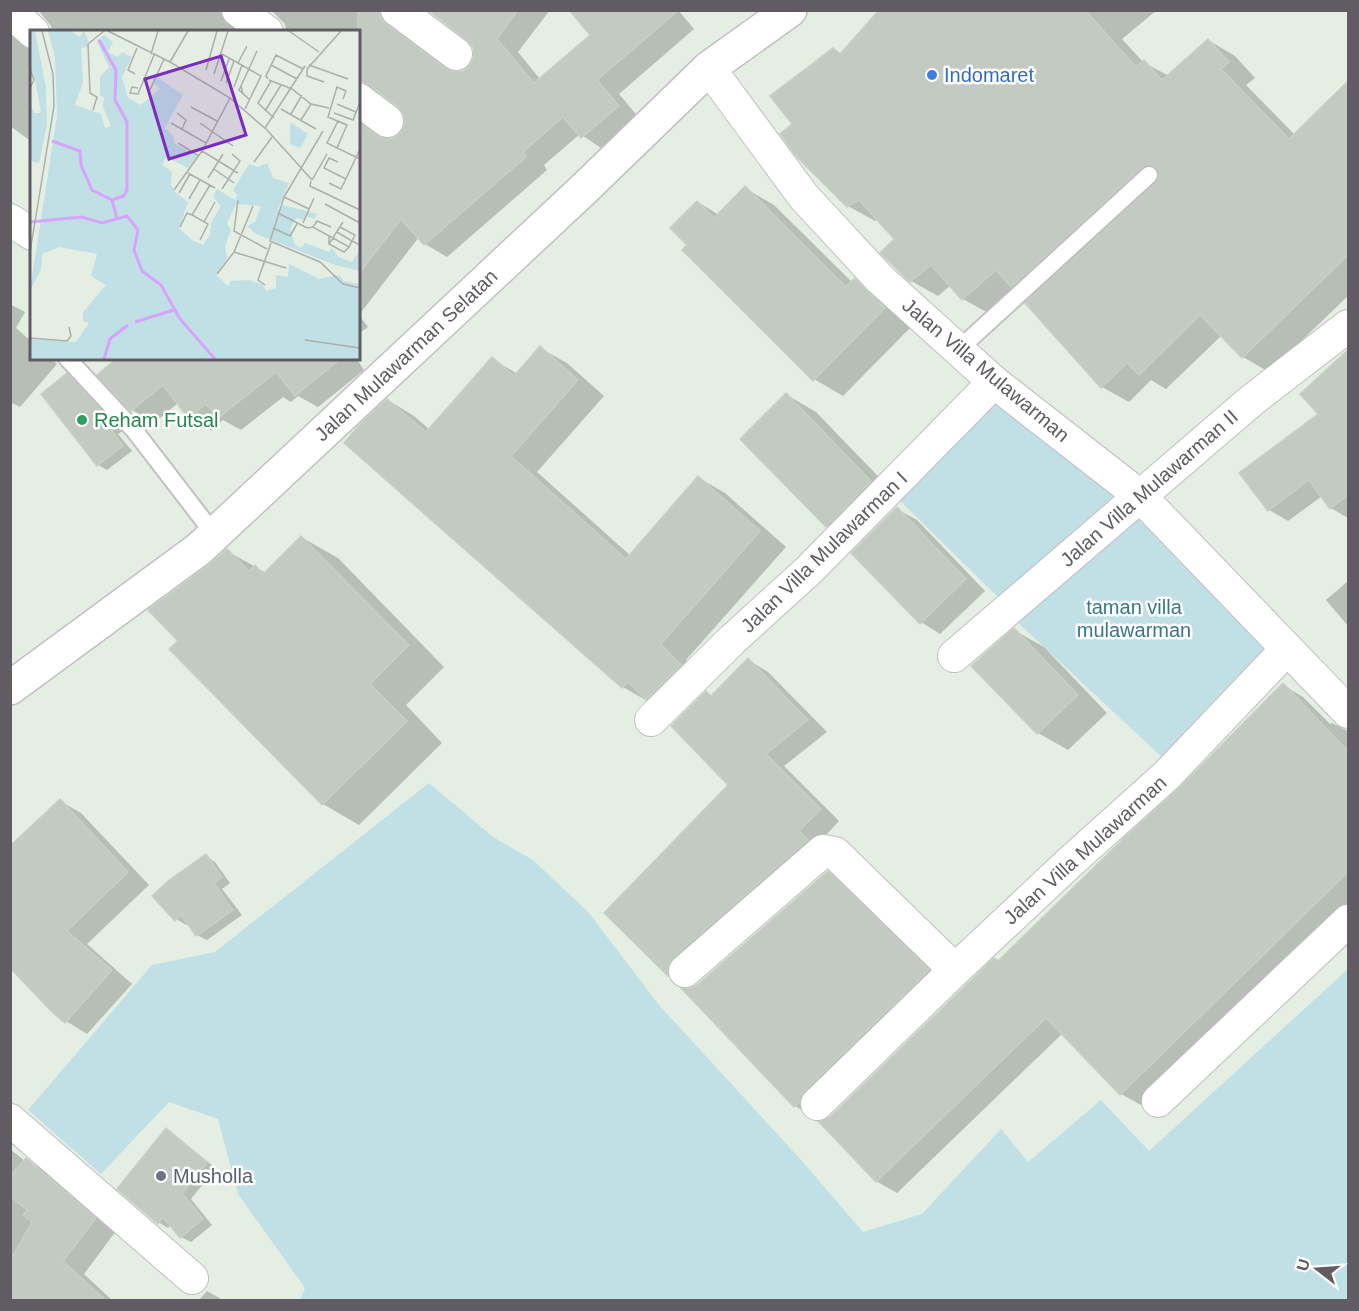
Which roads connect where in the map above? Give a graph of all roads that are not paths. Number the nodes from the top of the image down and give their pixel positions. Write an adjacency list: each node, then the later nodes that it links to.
1 (238, 10): 6 (street)
2 (397, 10): 7 (street)
3 (790, 10): 8 (street, Jalan Mulawarman Selatan)
4 (10, 11): 5 (street)
5 (31, 30)
6 (264, 30)
7 (456, 54)
8 (709, 68): 15 (street, Jalan Villa Mulawarman); 19 (street, Jalan Mulawarman Selatan)
9 (360, 101): 10 (street)
10 (387, 121)
11 (1149, 175): 15 (lane)
12 (10, 220): 13 (street)
13 (30, 233)
14 (1348, 326): 18 (street, Jalan Villa Mulawarman II)
15 (958, 350): 17 (street, Jalan Villa Mulawarman)
16 (68, 360): 19 (lane)
17 (994, 382): 18 (street, Jalan Villa Mulawarman); 24 (street, Jalan Villa Mulawarman I)
18 (1140, 496): 20 (street, Jalan Villa Mulawarman); 21 (street, Jalan Villa Mulawarman II)
19 (214, 534): 22 (street, Jalan Mulawarman Selatan)
20 (1287, 649): 23 (street, Jalan Villa Mulawarman); 26 (street, Jalan Villa Mulawarman)
21 (954, 656)
22 (10, 688)
23 (1348, 712)
24 (651, 720)
25 (1348, 921): 28 (street)
26 (955, 970): 27 (street); 29 (street, Jalan Villa Mulawarman)
27 (685, 971)
28 (1158, 1101)
29 (817, 1104)
30 (10, 1120): 31 (street)
31 (192, 1278)

